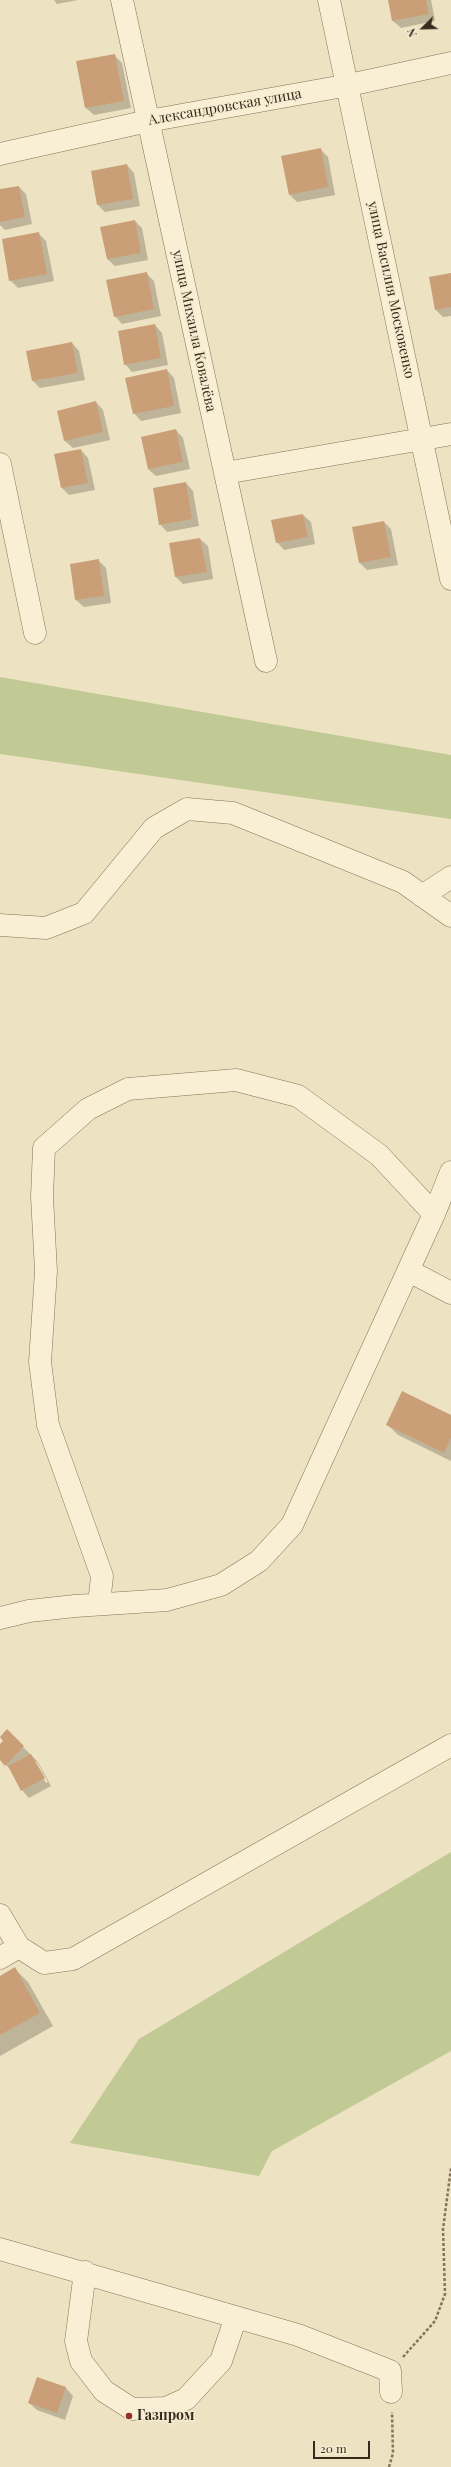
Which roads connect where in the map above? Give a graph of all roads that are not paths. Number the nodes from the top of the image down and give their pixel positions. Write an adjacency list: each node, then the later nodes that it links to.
1 (122, 0): 5 (street, улица Михаила Ковалёва)
2 (329, 0): 4 (street, улица Василия Московенко)
3 (451, 63): 4 (street, Александровская улица)
4 (349, 85): 5 (street, Александровская улица); 8 (street, улица Василия Московенко)
5 (148, 121): 6 (street, Александровская улица); 10 (street, улица Михаила Ковалёва)
6 (0, 154)
7 (451, 434): 8 (street)
8 (422, 439): 10 (street); 11 (street, улица Василия Московенко)
9 (0, 464): 12 (street)
10 (224, 473): 13 (street, улица Михаила Ковалёва)
11 (451, 579)
12 (35, 634)
13 (266, 661)
14 (451, 877): 15 (street)
15 (422, 896): 16 (street); 17 (street)
16 (451, 916)
17 (0, 925)
18 (451, 1172): 19 (street)
19 (434, 1214): 20 (street); 22 (street)
20 (408, 1271): 21 (street); 22 (street)
21 (451, 1294)
22 (99, 1604): 23 (street)
23 (0, 1618)
24 (451, 1745): 26 (street)
25 (0, 1915): 26 (street)
26 (19, 1947): 27 (street)
27 (0, 1958)
28 (0, 2249): 29 (street)
29 (85, 2272): 30 (street); 30 (street)
30 (236, 2317): 31 (street)
31 (391, 2381)

